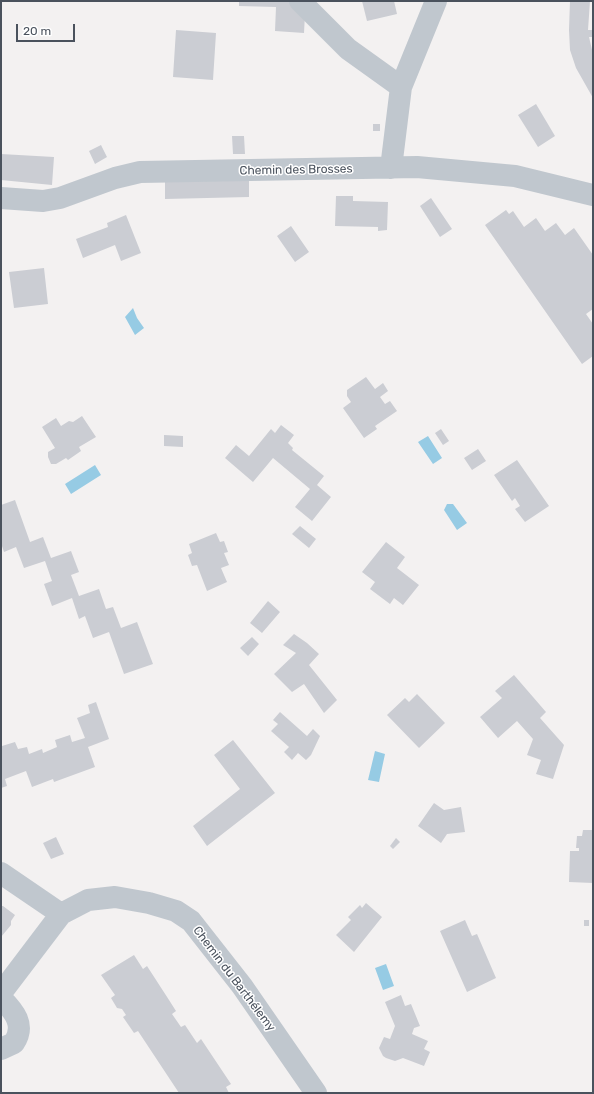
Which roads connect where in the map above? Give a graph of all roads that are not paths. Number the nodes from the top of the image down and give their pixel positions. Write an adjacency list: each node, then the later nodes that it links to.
1 (300, 1): 3 (street)
2 (436, 1): 3 (street)
3 (401, 87): 4 (street)
4 (391, 168): 5 (street, Chemin des Brosses); 6 (street, Chemin des Brosses)
5 (593, 195)
6 (1, 198)
7 (1, 873): 8 (street)
8 (61, 914): 9 (street, Chemin du Barthélemy); 12 (street, Chemin du Barthélemy)
9 (1, 993)
10 (1, 998): 11 (street)
11 (1, 1049)
12 (316, 1093)

